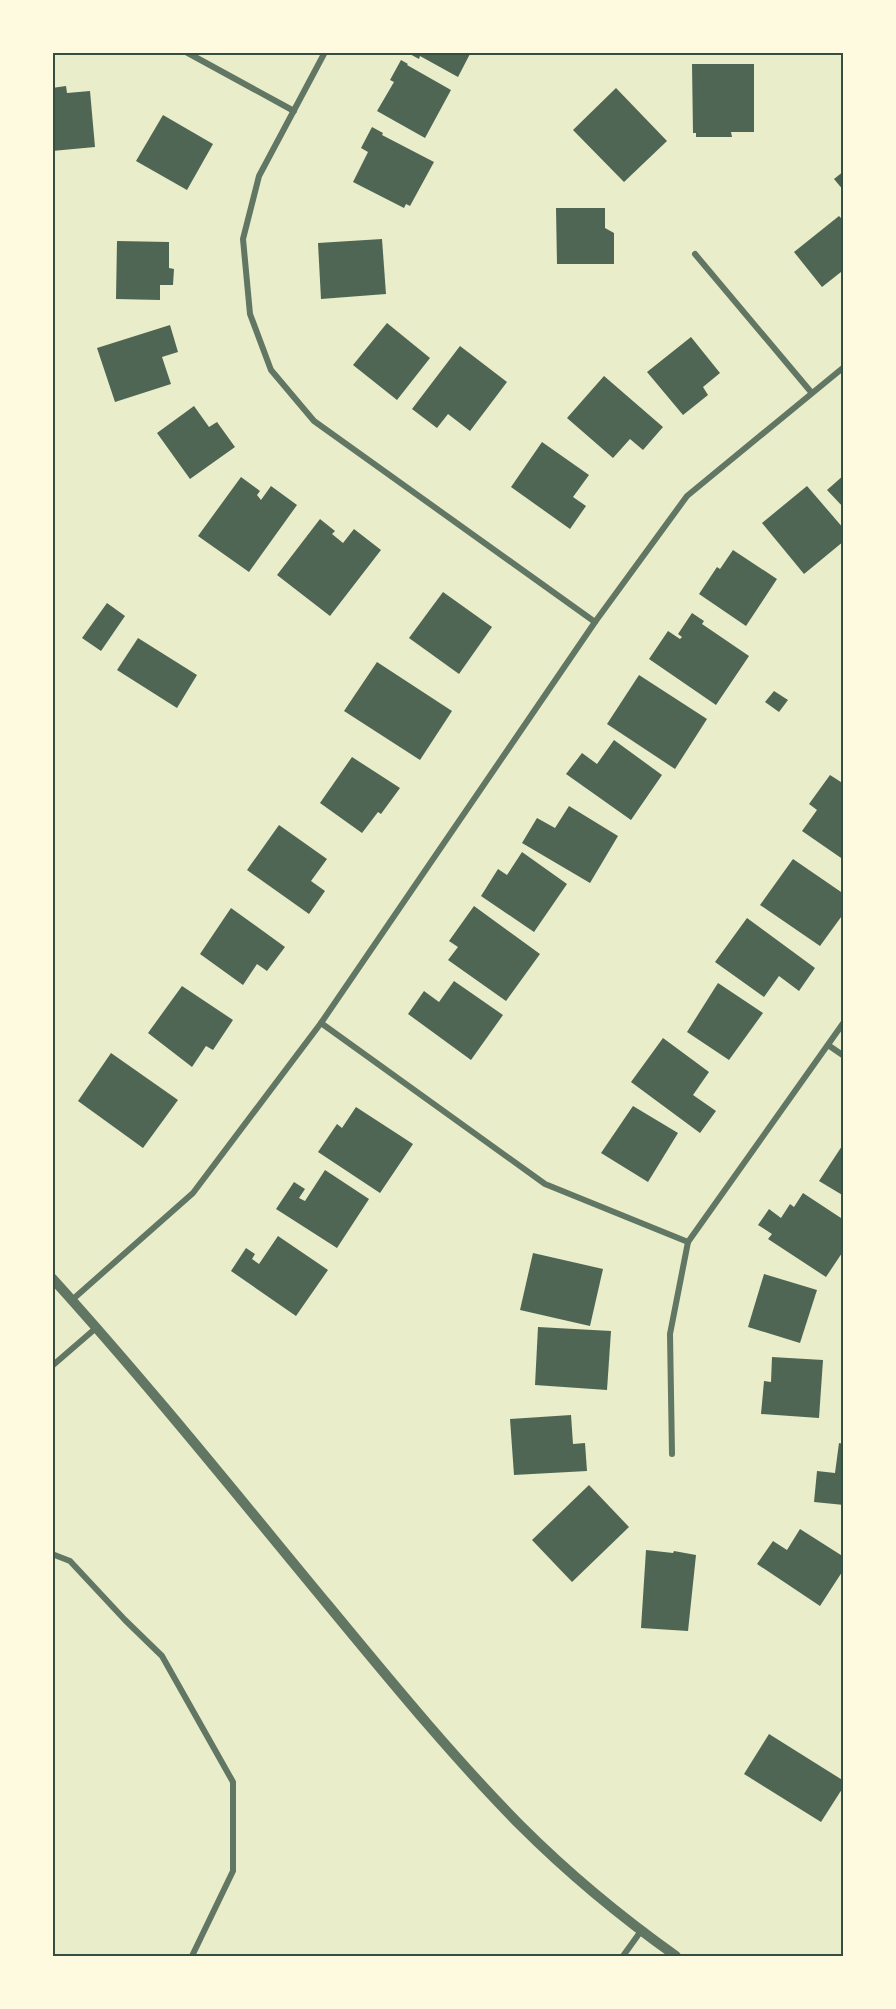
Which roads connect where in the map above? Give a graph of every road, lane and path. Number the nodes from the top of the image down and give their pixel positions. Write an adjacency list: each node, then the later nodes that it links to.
1 (186, 52): 3 (street)
2 (325, 52): 3 (street)
3 (294, 111): 7 (street)
4 (695, 254): 6 (street)
5 (843, 367): 6 (street)
6 (811, 392): 7 (street)
7 (595, 622): 9 (street)
8 (843, 1022): 10 (street)
9 (321, 1023): 12 (street); 14 (street)
10 (828, 1045): 11 (street); 12 (street)
11 (843, 1056)
12 (688, 1242): 17 (street)
13 (52, 1278): 14 (street)
14 (72, 1300): 15 (street)
15 (96, 1328): 16 (street); 19 (street)
16 (52, 1366)
17 (672, 1454)
18 (52, 1554): 20 (street)
19 (641, 1931): 21 (street); 22 (street)
20 (192, 1956)
21 (623, 1956)
22 (676, 1956)

